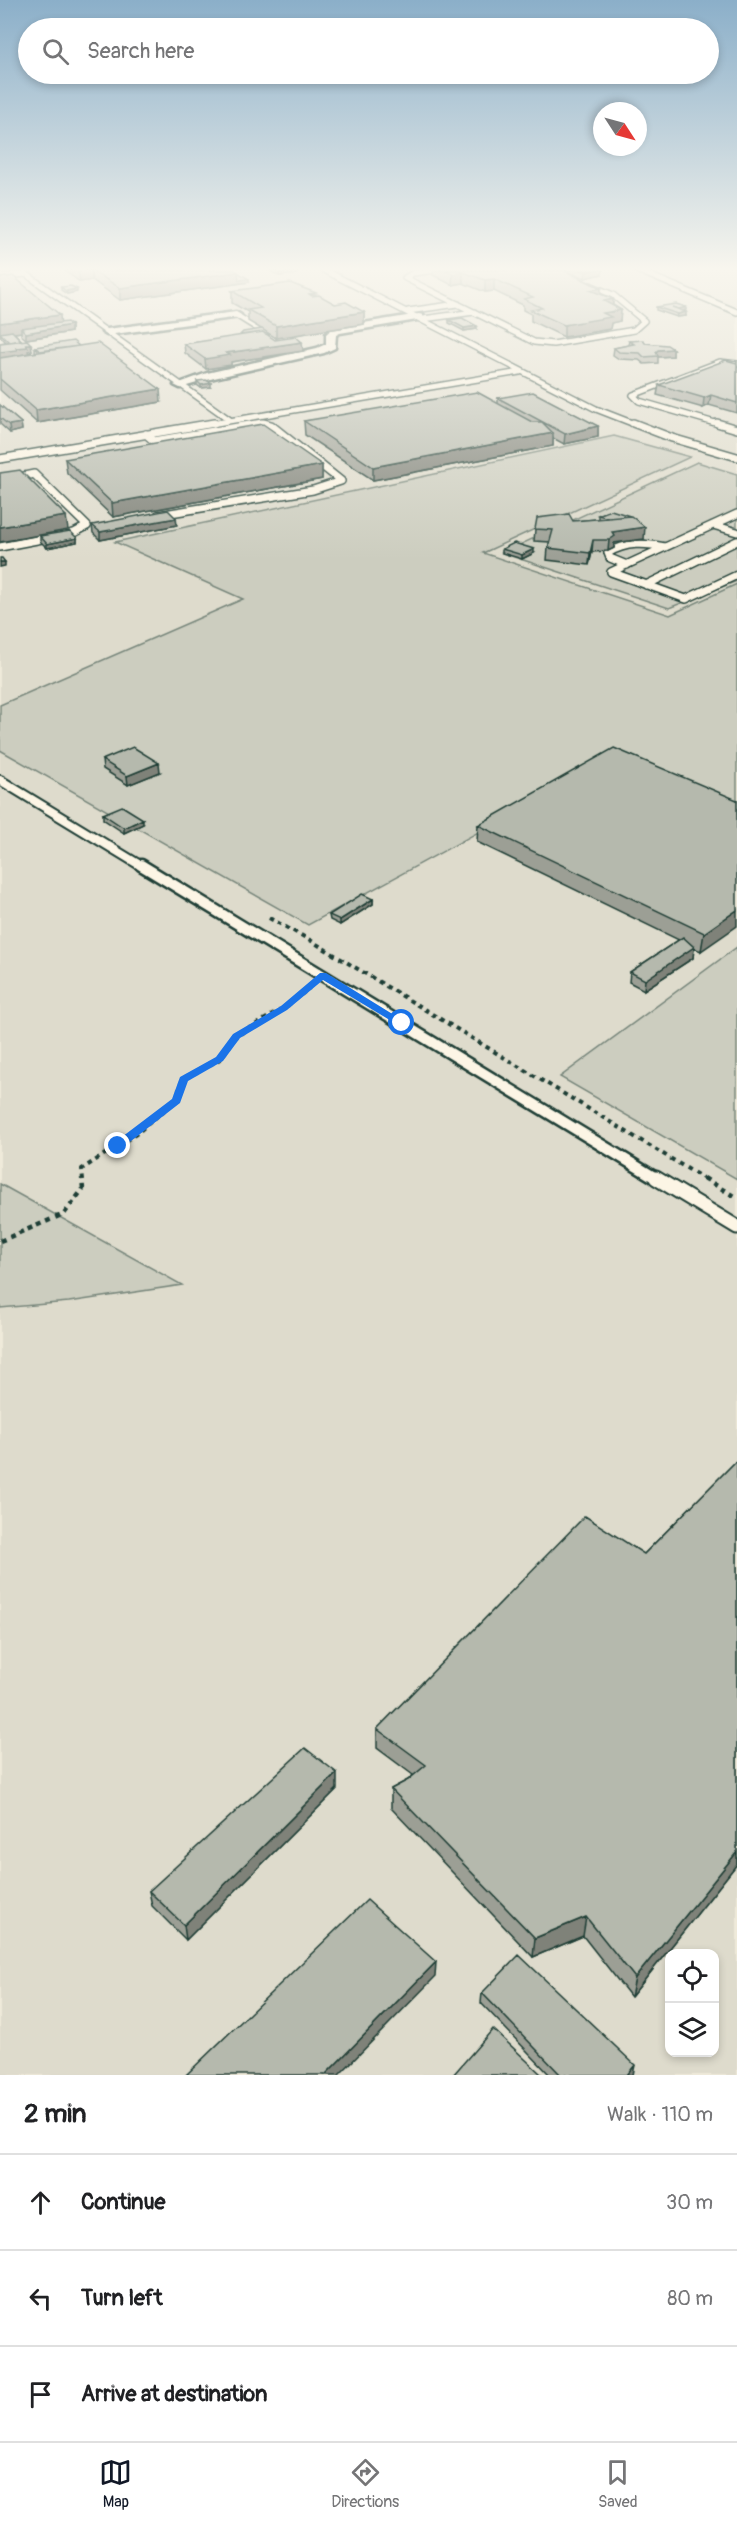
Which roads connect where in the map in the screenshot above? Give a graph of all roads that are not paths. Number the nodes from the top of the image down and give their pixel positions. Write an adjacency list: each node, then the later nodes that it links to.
1 (155, 367): 6 (lane)
2 (248, 367): 6 (street)
3 (511, 367): 5 (lane)
4 (707, 367): 8 (lane)
5 (520, 372): 7 (lane); 11 (lane)
6 (180, 385): 7 (lane)
7 (230, 420): 9 (lane)
8 (737, 429)
9 (146, 434): 13 (lane); 16 (lane)
10 (737, 448): 11 (lane)
11 (723, 453): 12 (lane)
12 (737, 457)
13 (0, 459)
14 (0, 481): 19 (lane)
15 (737, 514): 18 (lane)
16 (146, 517)
17 (99, 524): 19 (lane)
18 (713, 525): 20 (lane); 23 (lane)
19 (87, 526): 22 (lane)
20 (737, 532)
21 (737, 541): 26 (lane)
22 (0, 547)
23 (666, 547): 24 (lane); 24 (lane)
24 (627, 565): 26 (lane)
25 (737, 575): 26 (lane)
26 (646, 585)
27 (0, 780): 28 (lane)
28 (737, 1227)

